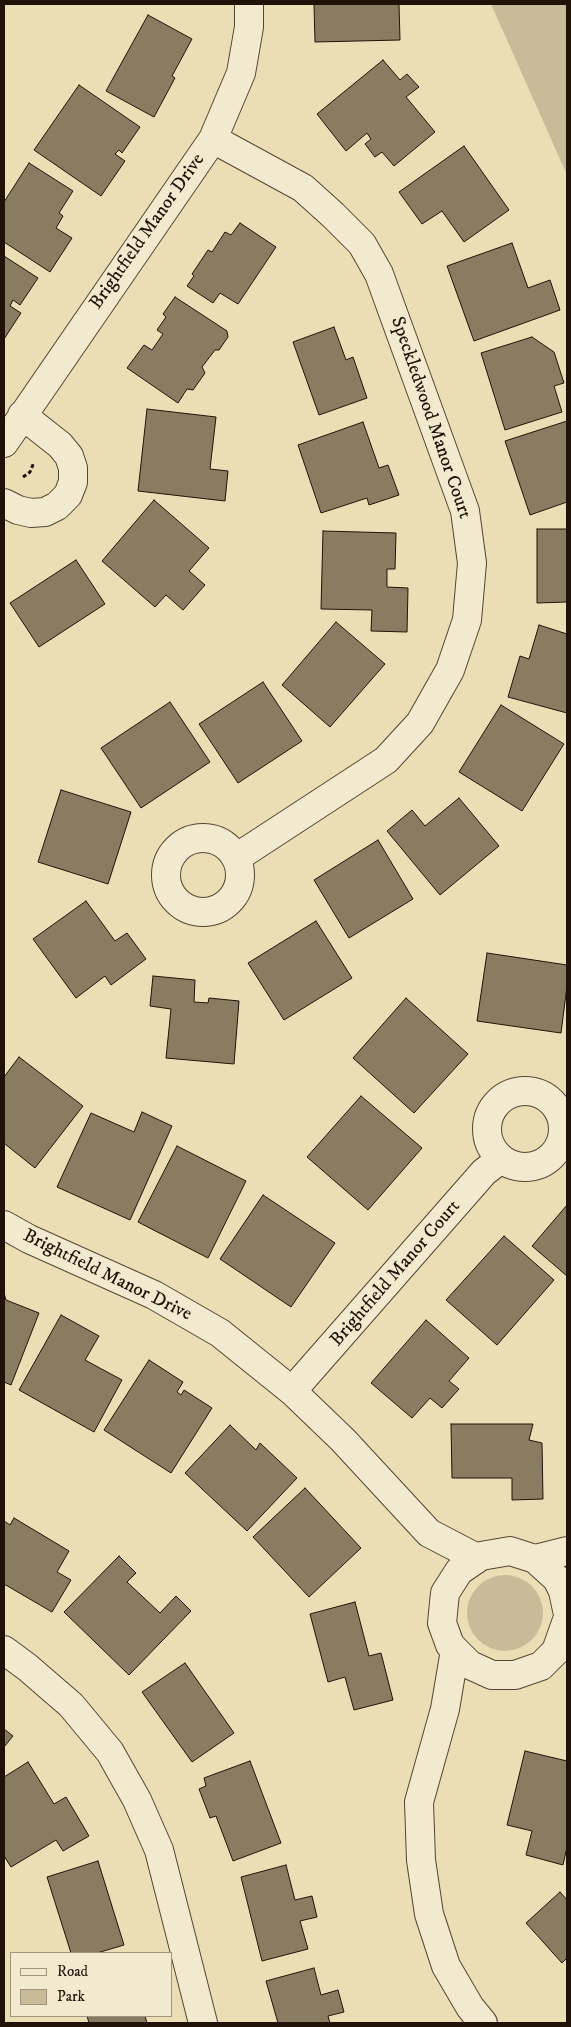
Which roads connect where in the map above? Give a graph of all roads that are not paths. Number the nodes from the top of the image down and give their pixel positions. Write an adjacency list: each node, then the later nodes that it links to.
1 (249, 4): 2 (street, Brightfield Manor Drive)
2 (212, 139): 3 (street, Brightfield Manor Drive); 6 (street, Speckledwood Manor Court)
3 (22, 415): 4 (street, Brightfield Manor Drive); 5 (street)
4 (4, 443)
5 (4, 503)
6 (236, 858)
7 (501, 1159): 9 (street, Brightfield Manor Court)
8 (4, 1225): 9 (street, Brightfield Manor Drive)
9 (292, 1391): 10 (street, Brightfield Manor Drive)
10 (429, 1533): 12 (street, Brightfield Manor Drive); 14 (street, Brightfield Manor Drive)
11 (567, 1550): 13 (street)
12 (477, 1558): 13 (street); 14 (street)
13 (535, 1559): 15 (street)
14 (450, 1585): 18 (street)
15 (566, 1594)
16 (567, 1620): 19 (street)
17 (4, 1650): 21 (street)
18 (455, 1650): 19 (street); 20 (street)
19 (489, 1674): 20 (street)
20 (445, 1710): 22 (street)
21 (203, 2023)
22 (483, 2023)

